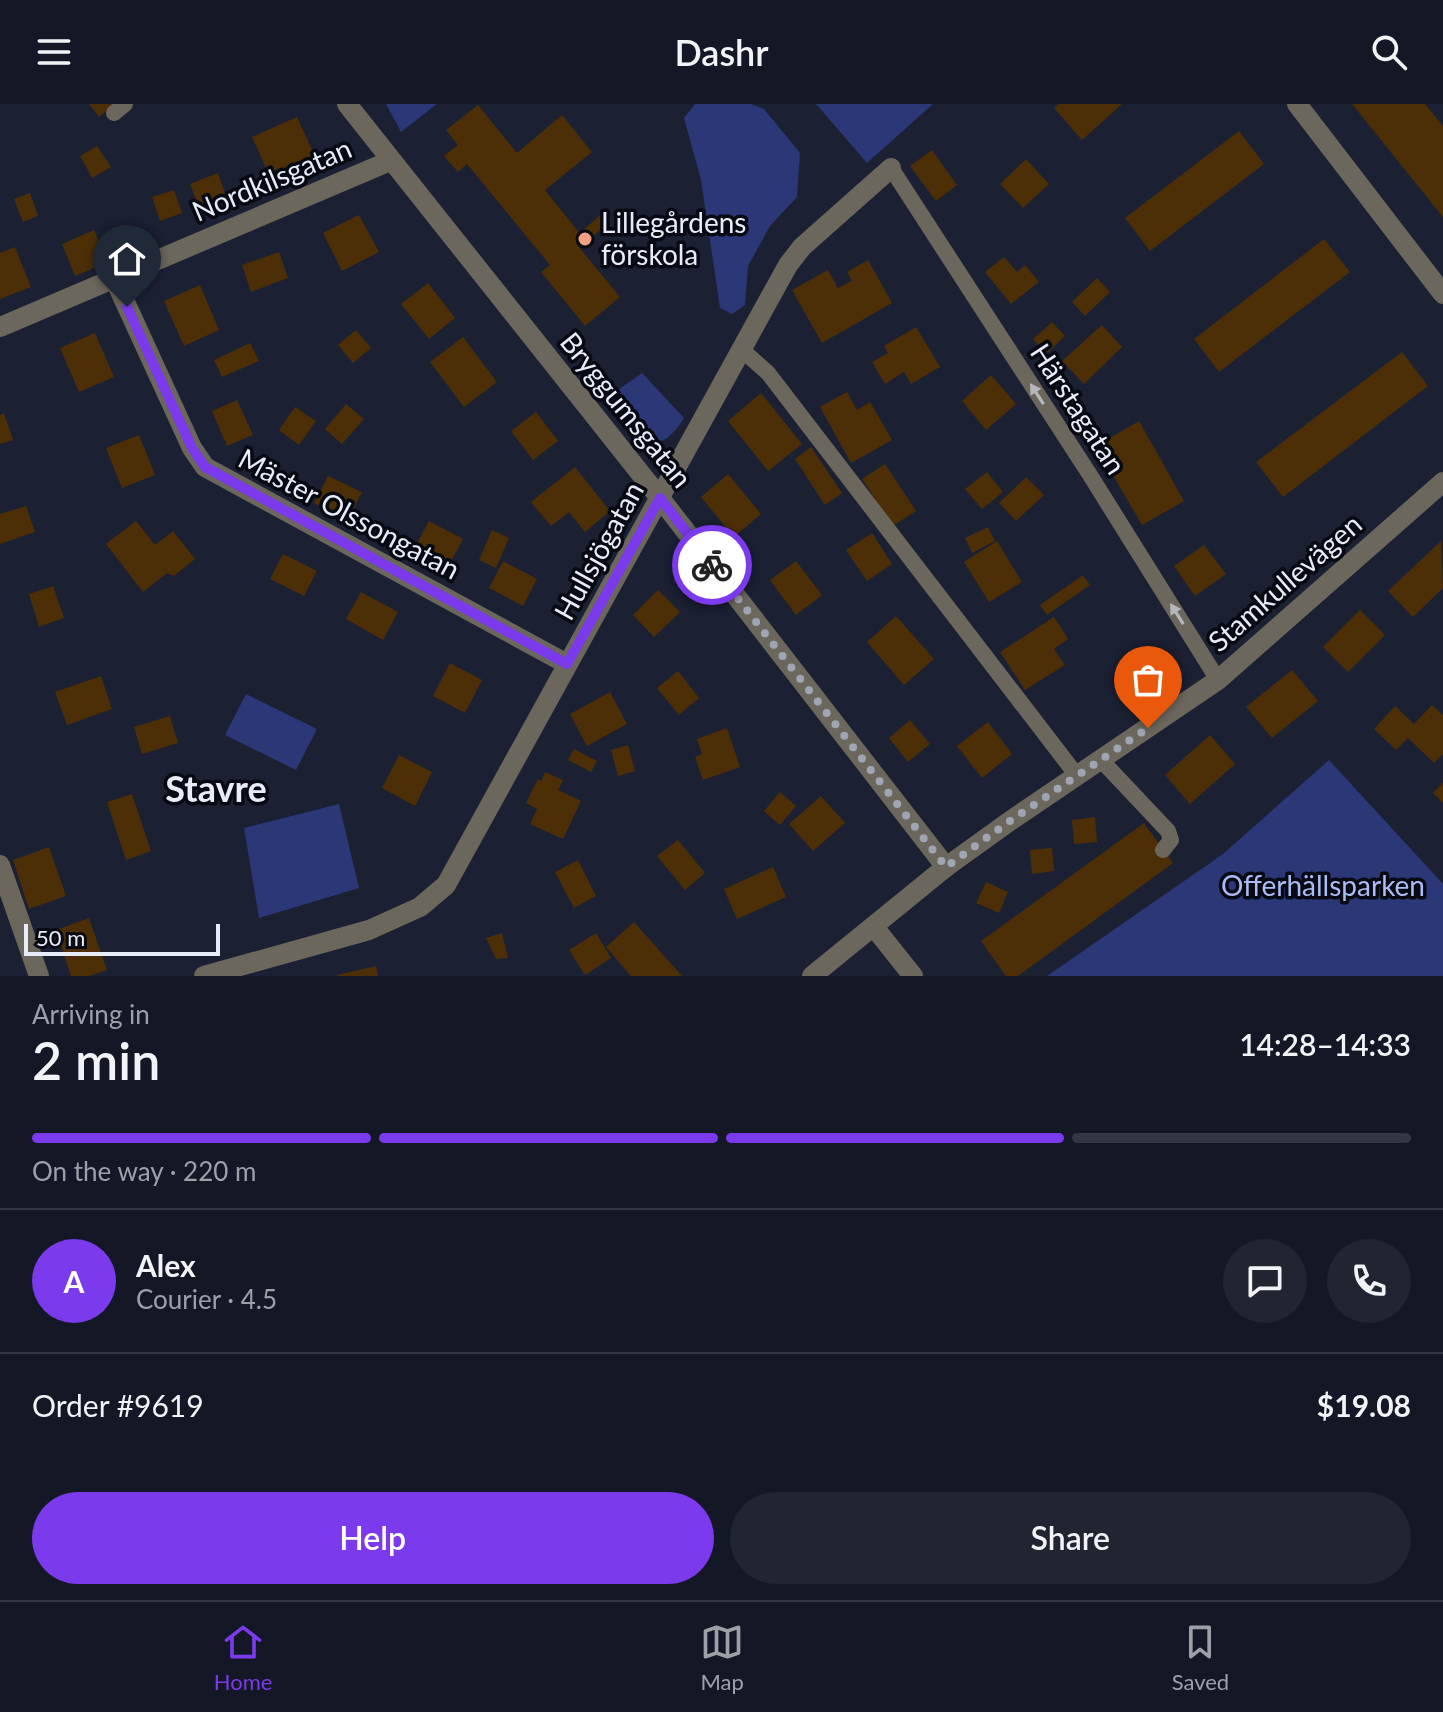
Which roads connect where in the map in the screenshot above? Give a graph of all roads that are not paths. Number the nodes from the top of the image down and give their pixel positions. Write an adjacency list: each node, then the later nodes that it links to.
1 (347, 104): 3 (street, Bryggumsgatan)
2 (1297, 104): 6 (street)
3 (390, 161): 5 (street, Nordkilsgatan); 10 (street, Bryggumsgatan)
4 (891, 168): 8 (street, Hullsjögatan); 12 (lane, Härstagatan, one-way to 4)
5 (114, 278): 7 (street, Nordkilsgatan); 11 (street, Mäster Olssongatan)
6 (1443, 294)
7 (0, 327)
8 (741, 349): 10 (street, Hullsjögatan); 14 (lane)
9 (1443, 482): 12 (street, Stamkullevägen)
10 (660, 498): 11 (street, Hullsjögatan); 17 (street, Bryggumsgatan)
11 (567, 664): 20 (street, Hullsjögatan)
12 (1218, 680): 13 (street, Stamkullevägen)
13 (1102, 761): 14 (street, Stamkullevägen); 15 (lane)
14 (1078, 777): 17 (street, Stamkullevägen)
15 (1163, 850)
16 (0, 865): 19 (street)
17 (946, 867): 18 (street, Stamkullevägen)
18 (874, 927): 21 (street, Stamkullevägen); 22 (street)
19 (39, 976)
20 (204, 976)
21 (812, 976)
22 (913, 976)

